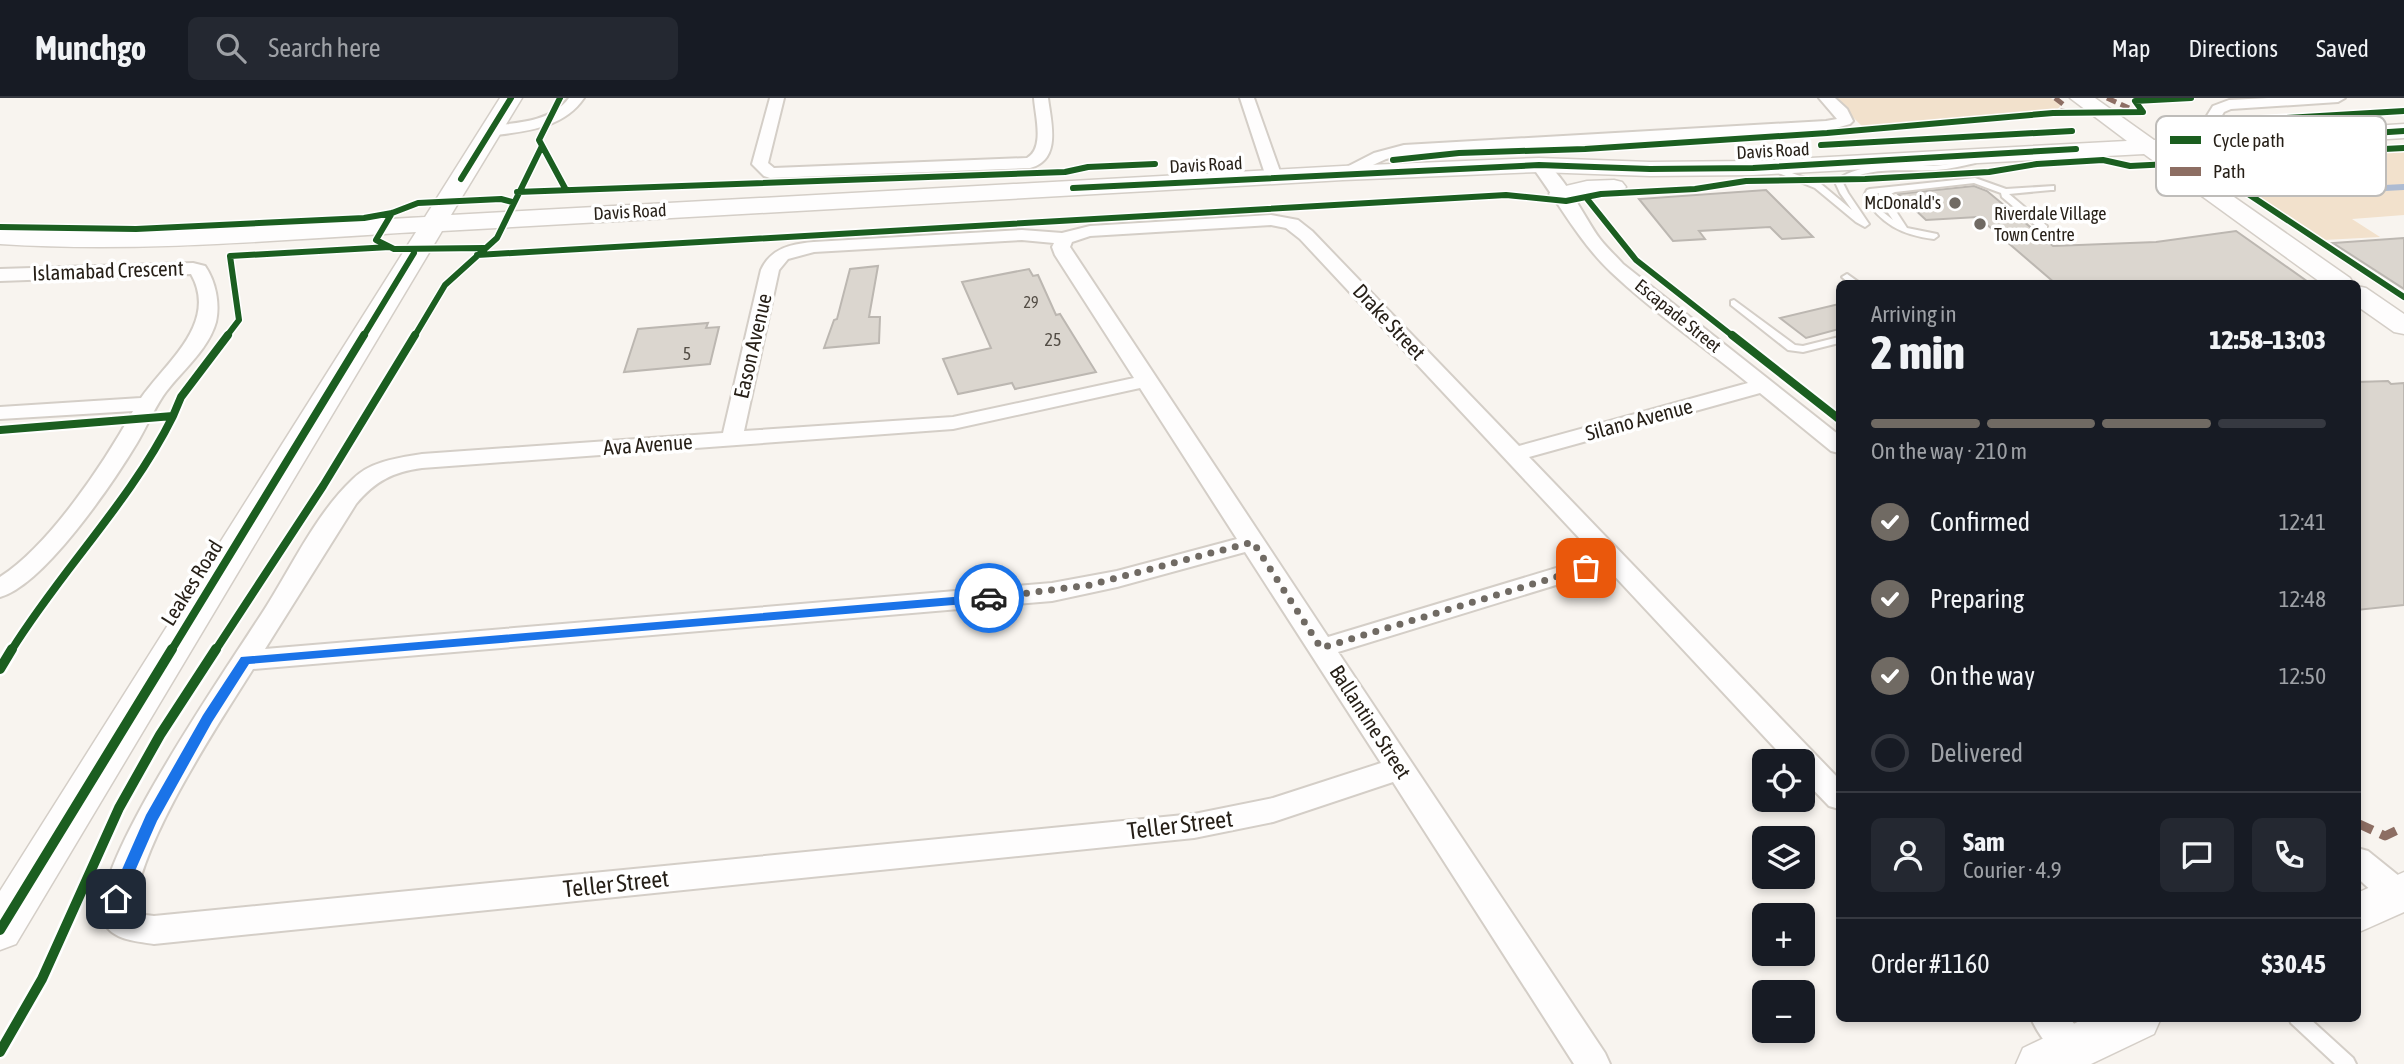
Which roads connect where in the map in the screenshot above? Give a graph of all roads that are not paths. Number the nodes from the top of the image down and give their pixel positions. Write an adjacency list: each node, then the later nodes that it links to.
1 (511, 98): 14 (main road, Leakes Road)
2 (577, 98): 14 (street)
3 (777, 98): 4 (street)
4 (1041, 98)
5 (1247, 98): 24 (street)
6 (1826, 98): 23 (street, Davis Road)
7 (2081, 98): 13 (main road)
8 (2338, 98): 10 (street, Davis Road)
9 (2404, 111): 11 (main road, Davis Road)
10 (2214, 116)
11 (2316, 116)
12 (2156, 126): 13 (main road, Davis Road)
13 (2124, 128): 18 (main road); 21 (main road, Davis Road)
14 (490, 131): 29 (main road, Leakes Road)
15 (2404, 131): 16 (main road, Davis Road)
16 (2386, 132)
17 (2156, 145): 18 (main road, Davis Road)
18 (2147, 146): 19 (main road, Davis Road); 20 (main road)
19 (2007, 153): 22 (main road, Davis Road); 22 (lane)
20 (2156, 153)
21 (1539, 165): 22 (main road, Davis Road); 23 (main road, Davis Road); 27 (street, Escapade Street)
22 (1761, 168): 27 (main road)
23 (1343, 173): 24 (main road, Davis Road)
24 (1274, 177): 29 (main road, Davis Road)
25 (2051, 188): 26 (lane)
26 (2005, 192): 30 (lane); 31 (lane)
27 (1561, 194): 45 (street, Escapade Street)
28 (2214, 196): 39 (main road)
29 (432, 224): 32 (main road, Davis Road); 60 (main road, Leakes Road)
30 (2044, 228)
31 (1905, 232): 33 (lane)
32 (0, 236)
33 (1934, 236)
34 (1065, 239): 35 (street, Drake Street); 44 (street, Ballantine Street); 50 (street, Drake Street)
35 (781, 256): 48 (street, Eason Avenue)
36 (0, 275): 46 (street, Islamabad Crescent)
37 (1847, 277): 38 (lane)
38 (1851, 280)
39 (2335, 280)
40 (2361, 297): 42 (main road)
41 (1734, 303): 43 (lane)
42 (2404, 326)
43 (1836, 341)
44 (1146, 381): 48 (street, Ava Avenue); 51 (street, Ballantine Street)
45 (1764, 386): 49 (street, Escapade Street); 50 (street, Silano Avenue)
46 (148, 404): 47 (street); 53 (street, Islamabad Crescent)
47 (0, 414)
48 (732, 439): 55 (street, Ava Avenue)
49 (1836, 444)
50 (1514, 454): 52 (street, Drake Street)
51 (1253, 542): 54 (street, Ballantine Street); 55 (street)
52 (1613, 559): 54 (street); 57 (street, Drake Street)
53 (0, 589)
54 (1321, 648): 56 (street, Ballantine Street)
55 (245, 660): 56 (street, Teller Street)
56 (1399, 768): 65 (street, Ballantine Street)
57 (1836, 795)
58 (2361, 863): 59 (street)
59 (2402, 893): 61 (main road)
60 (7, 907)
61 (2361, 912)
62 (2124, 1022): 64 (main road)
63 (2301, 1022): 66 (lane)
64 (2053, 1044)
65 (1593, 1064)
66 (2347, 1064)

